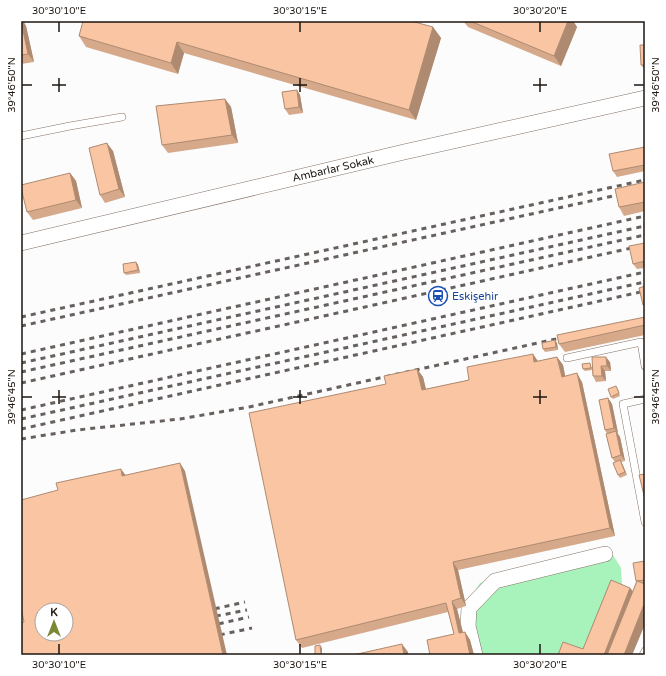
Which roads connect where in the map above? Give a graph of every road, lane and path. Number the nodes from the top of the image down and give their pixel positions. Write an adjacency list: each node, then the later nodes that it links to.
1 (645, 98): 4 (street, Ambarlar Sokak)
2 (122, 118): 3 (lane)
3 (21, 136)
4 (21, 243)
5 (643, 342): 6 (lane); 7 (lane)
6 (567, 358)
7 (645, 366)
8 (645, 399): 9 (lane)
9 (645, 522)
10 (605, 554): 12 (street)
11 (645, 651): 13 (lane)
12 (475, 655)
13 (643, 655)

